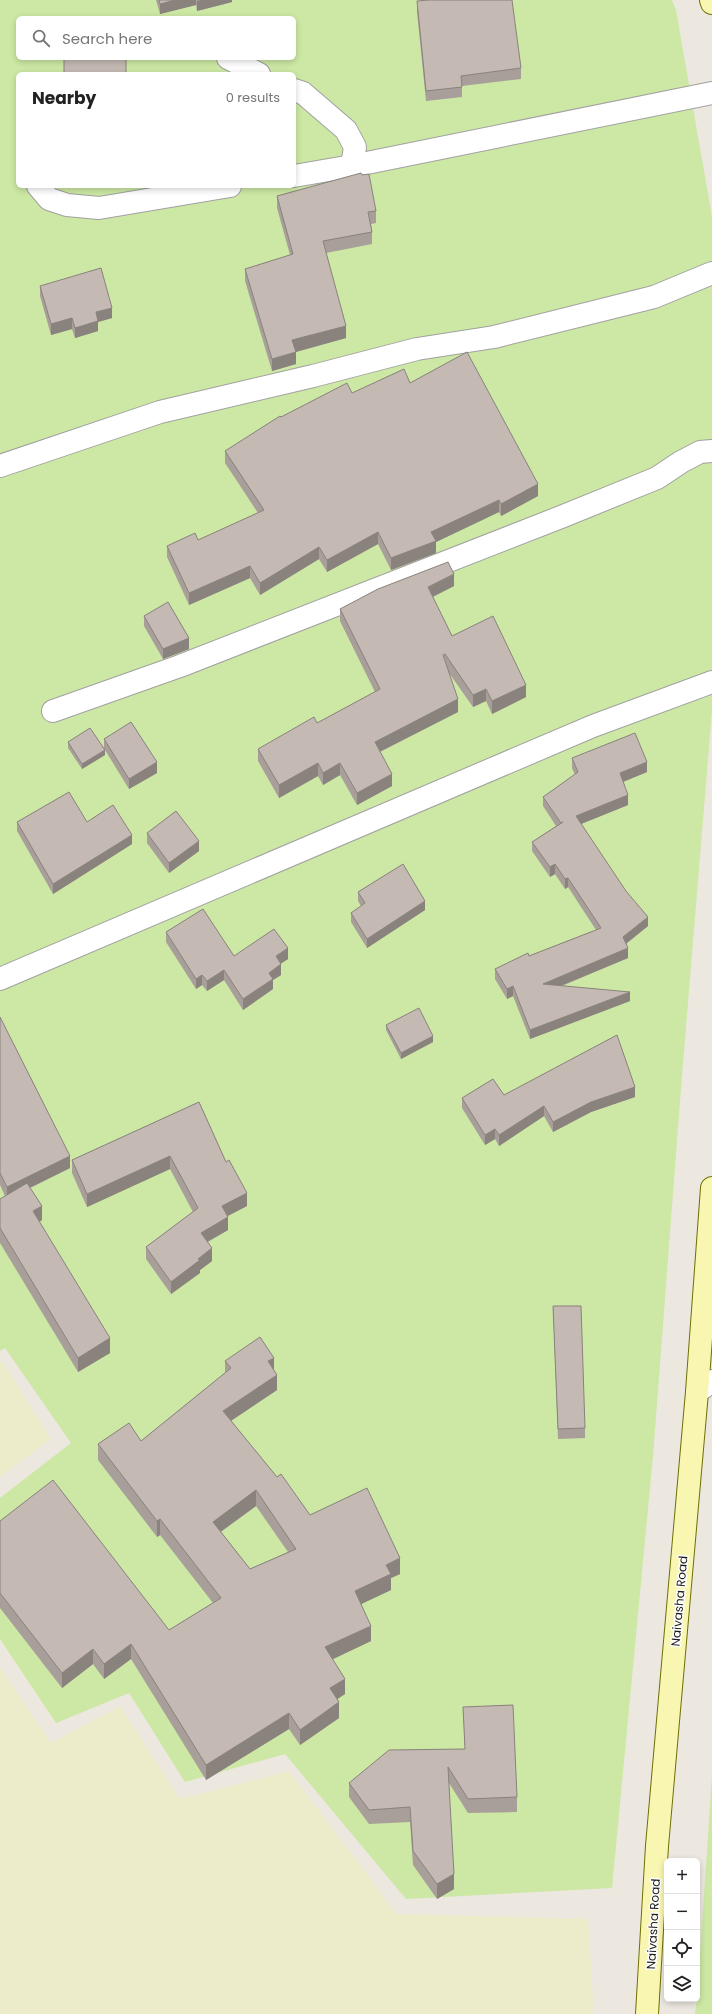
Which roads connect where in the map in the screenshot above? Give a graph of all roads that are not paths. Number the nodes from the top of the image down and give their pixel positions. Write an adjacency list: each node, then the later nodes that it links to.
1 (711, 0): 2 (main road)
2 (712, 3)
3 (232, 60): 4 (street)
4 (255, 72)
5 (296, 91): 7 (street)
6 (712, 93): 7 (street)
7 (352, 166): 8 (street)
8 (296, 176)
9 (40, 188): 10 (street)
10 (218, 188)
11 (712, 273): 13 (street)
12 (712, 451): 15 (street)
13 (0, 466)
14 (712, 682): 16 (street)
15 (53, 711)
16 (0, 978)
17 (712, 1188): 18 (main road, Naivasha Road)
18 (705, 1386): 19 (main road, Naivasha Road)
19 (647, 2014)

